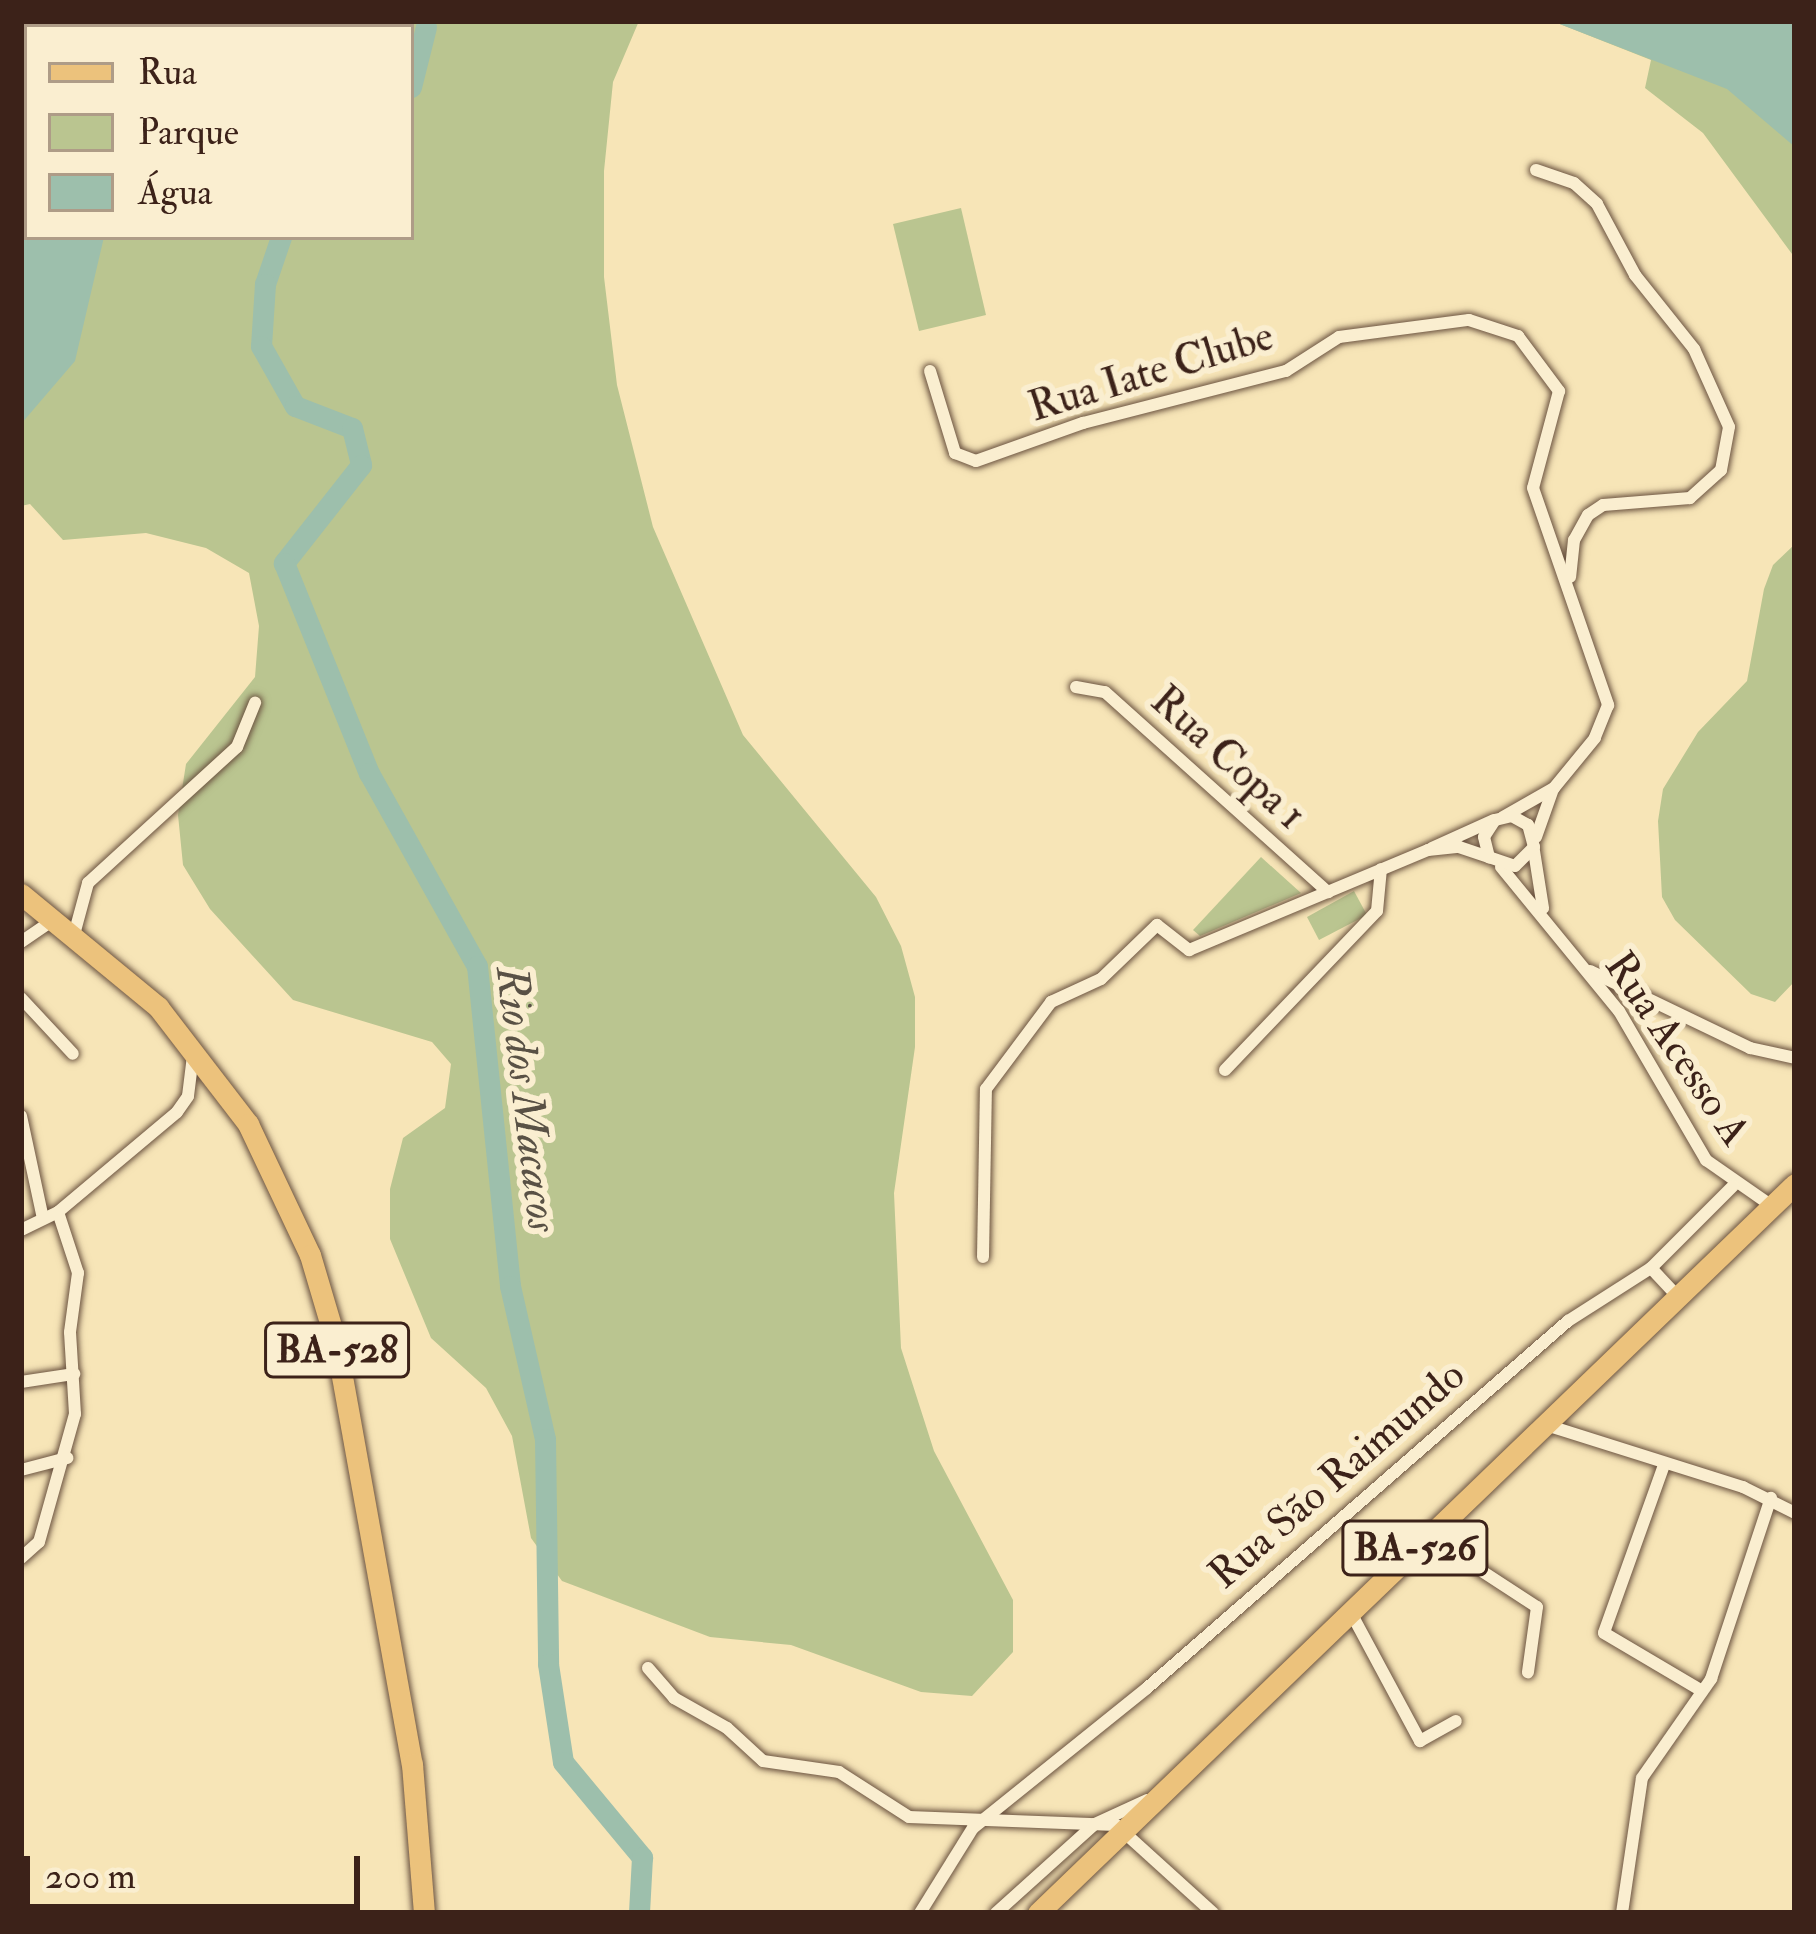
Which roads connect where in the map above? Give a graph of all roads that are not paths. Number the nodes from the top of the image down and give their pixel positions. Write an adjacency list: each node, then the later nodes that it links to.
1 (1536, 170): 3 (street)
2 (930, 371): 3 (street, Rua Iate Clube)
3 (1569, 585): 6 (street, Rua Iate Clube)
4 (1076, 687): 12 (street, Rua Copa 1)
5 (255, 703): 15 (street)
6 (1554, 788): 7 (street); 8 (street)
7 (1499, 819): 8 (street); 9 (street); 10 (street)
8 (1534, 844): 10 (street); 14 (street, Rua Acesso A)
9 (1428, 850): 10 (street); 11 (street)
10 (1493, 860): 14 (street, Rua Acesso A)
11 (1381, 868): 12 (street); 22 (street)
12 (1328, 892): 30 (street)
13 (21, 894): 15 (main road, BA-528)
14 (1543, 909): 17 (street, Rua Acesso A)
15 (66, 924): 16 (street); 19 (main road, BA-528)
16 (21, 942)
17 (1584, 968): 21 (street); 25 (street, Rua Acesso A)
18 (21, 998): 20 (street)
19 (193, 1052): 27 (street); 52 (main road, BA-528)
20 (73, 1054)
21 (1795, 1058)
22 (1225, 1070)
23 (21, 1116): 28 (street)
24 (1795, 1184): 26 (main road, BA-526)
25 (1732, 1186): 26 (street, Rua Acesso A); 31 (street, Rua São Raimundo)
26 (1772, 1206): 32 (main road, BA-526)
27 (58, 1212): 28 (street); 33 (street)
28 (43, 1219): 29 (street)
29 (21, 1230)
30 (983, 1257)
31 (1652, 1268): 32 (street); 49 (street, Rua São Raimundo)
32 (1677, 1295): 35 (main road, BA-526)
33 (74, 1374): 34 (street); 36 (street)
34 (21, 1382)
35 (1542, 1424): 37 (street); 41 (main road, BA-526)
36 (68, 1458): 38 (street); 42 (street)
37 (1664, 1465): 39 (street); 46 (street)
38 (21, 1470)
39 (1771, 1498): 40 (street); 46 (street)
40 (1795, 1513)
41 (1427, 1536): 43 (main road, BA-526); 45 (street)
42 (21, 1558)
43 (1350, 1611): 47 (street); 48 (main road, BA-526)
44 (648, 1668): 49 (street)
45 (1528, 1672)
46 (1702, 1691): 57 (street)
47 (1456, 1720)
48 (1160, 1796): 50 (street); 51 (main road, BA-526)
49 (986, 1818): 50 (street); 53 (street, Rua São Raimundo)
50 (1095, 1824): 51 (street); 54 (street)
51 (1123, 1829): 55 (main road, BA-526); 56 (street)
52 (424, 1913)
53 (920, 1913)
54 (996, 1913)
55 (1038, 1913)
56 (1214, 1913)
57 (1622, 1913)

